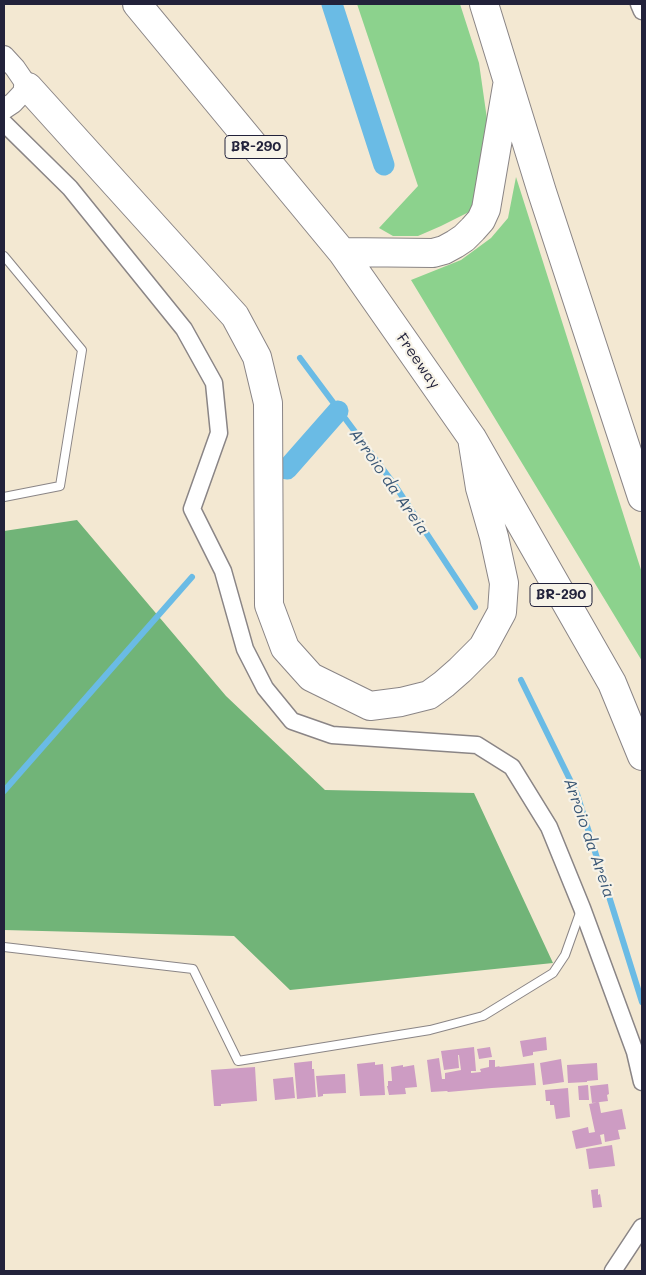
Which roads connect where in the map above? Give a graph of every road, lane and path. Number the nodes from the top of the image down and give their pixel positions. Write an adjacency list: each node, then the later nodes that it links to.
1 (137, 4): 10 (highway, Freeway / BR-290)
2 (484, 4): 6 (highway)
3 (640, 4): 4 (street)
4 (642, 11)
5 (4, 56): 7 (street)
6 (508, 80): 10 (highway); 14 (highway)
7 (28, 87): 8 (street); 12 (highway)
8 (4, 109)
9 (4, 123): 16 (street)
10 (342, 252): 12 (highway, Freeway / BR-290)
11 (4, 256): 13 (lane)
12 (472, 438): 15 (highway, Freeway / BR-290)
13 (4, 497)
14 (642, 497)
15 (642, 756)
16 (582, 908): 17 (lane); 18 (street)
17 (4, 947)
18 (642, 1082)
19 (642, 1228): 20 (street)
20 (613, 1271)

